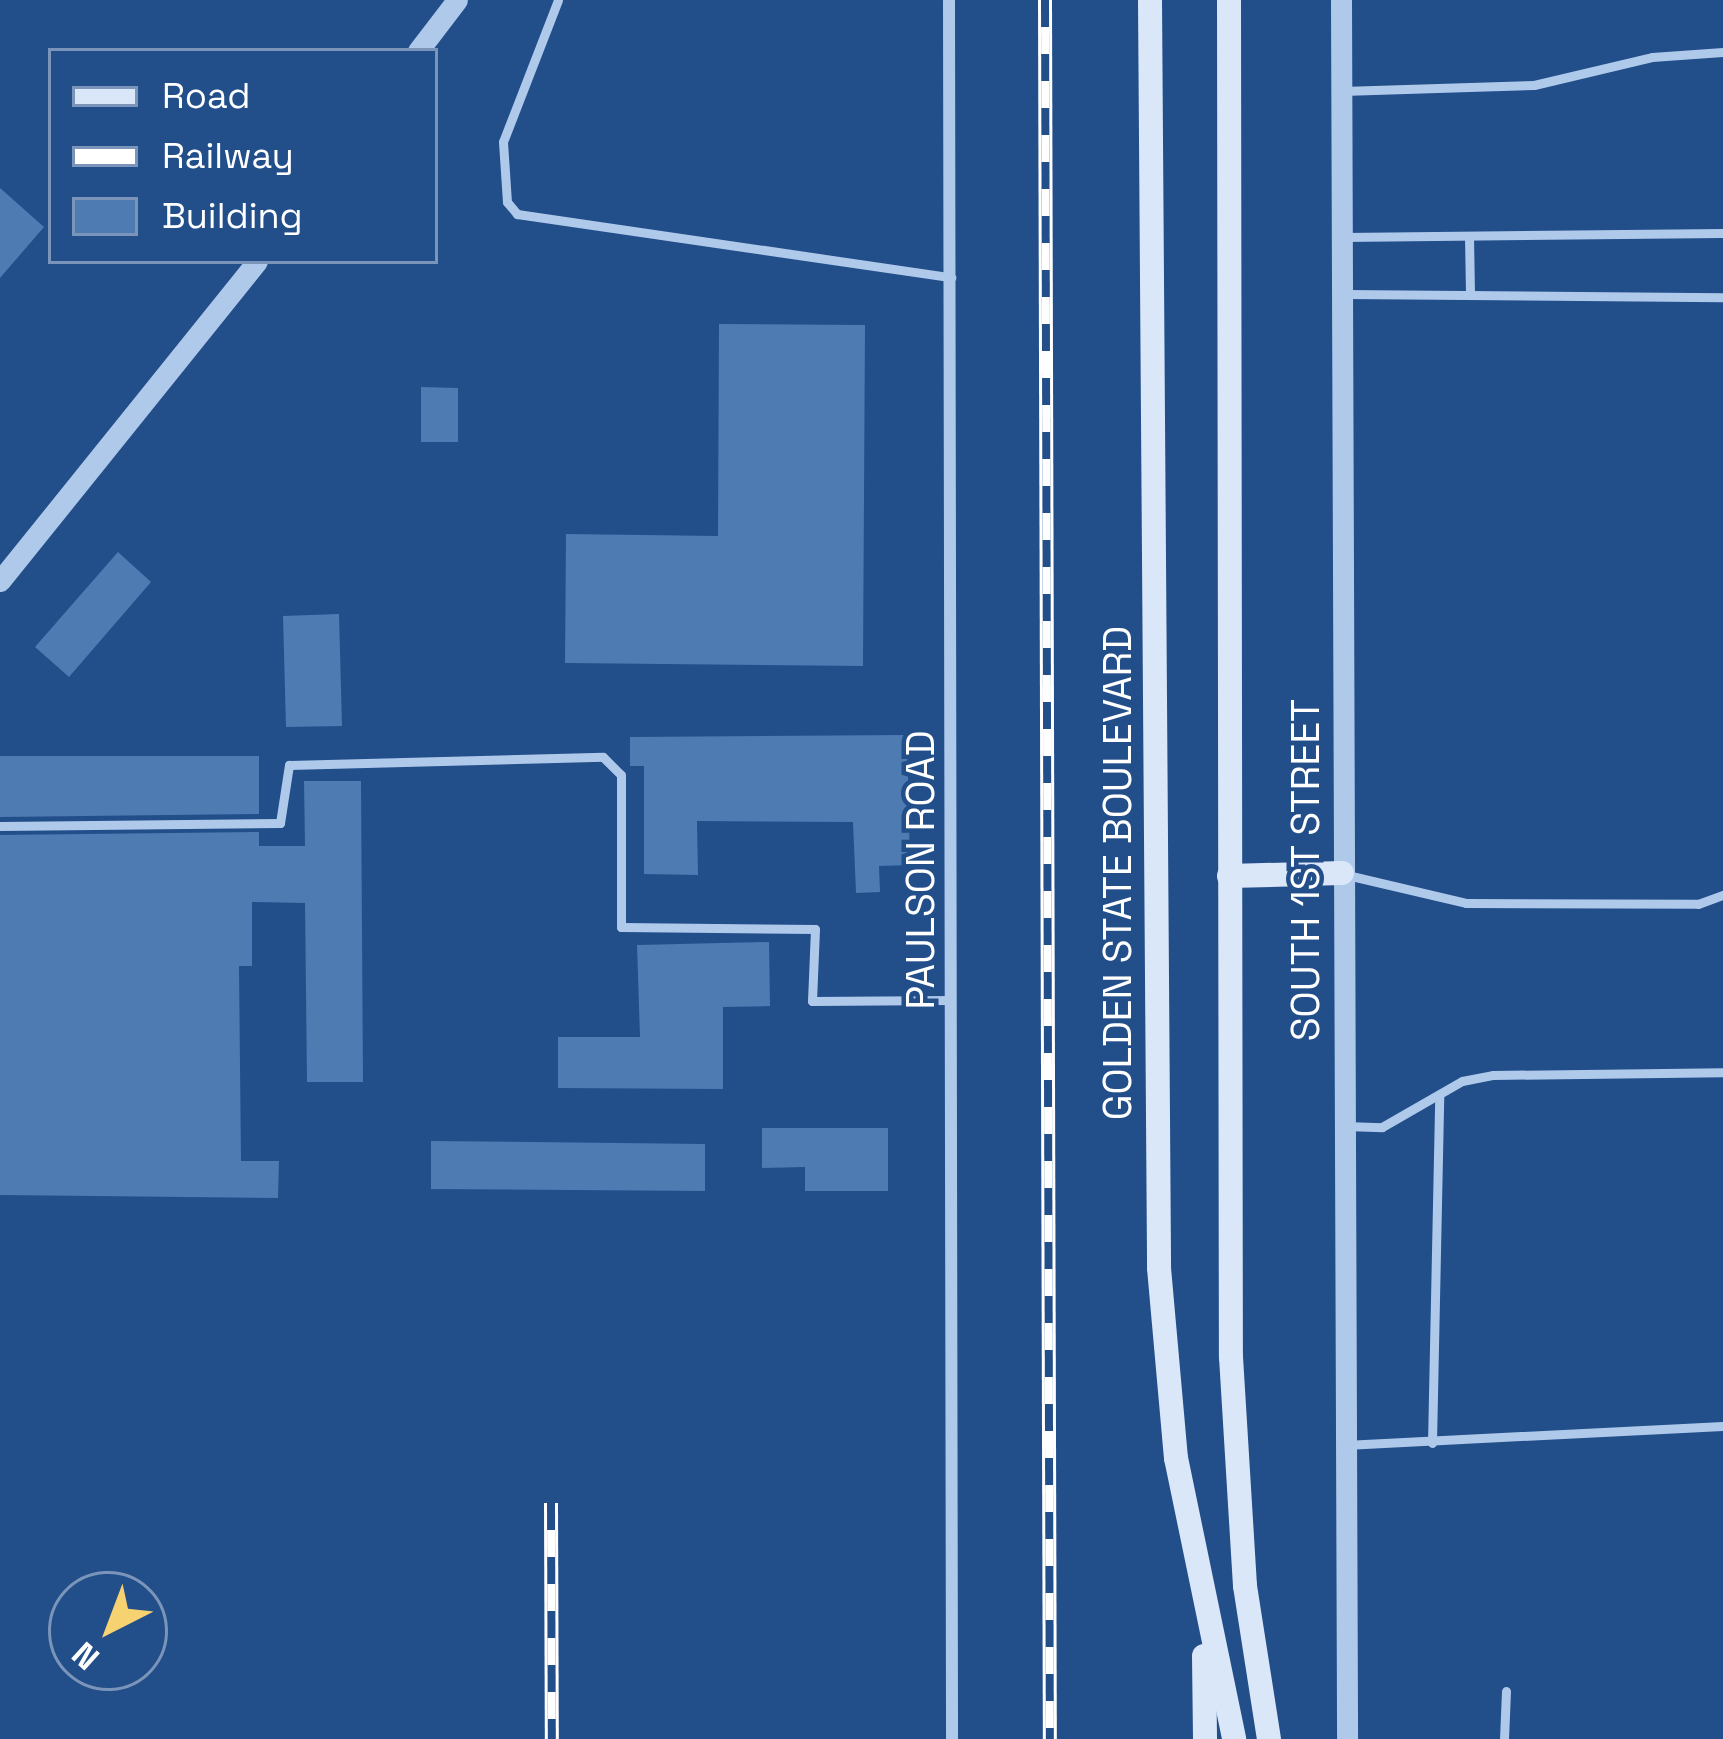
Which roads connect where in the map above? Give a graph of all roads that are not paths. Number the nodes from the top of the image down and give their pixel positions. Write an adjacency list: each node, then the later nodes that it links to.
1 (457, 0): 7 (street)
2 (558, 0): 14 (lane)
3 (949, 0): 14 (street, PAULSON ROAD)
4 (1150, 0): 30 (main road, GOLDEN STATE BOULEVARD)
5 (1228, 0): 21 (main road)
6 (1341, 0): 9 (street, SOUTH 1ST STREET)
7 (420, 48)
8 (1723, 52): 9 (lane)
9 (1340, 92): 12 (street, SOUTH 1ST STREET)
10 (1723, 233): 11 (lane)
11 (1469, 236): 12 (lane); 16 (lane)
12 (1340, 237): 15 (street, SOUTH 1ST STREET)
13 (255, 264): 18 (street)
14 (950, 277): 23 (street, PAULSON ROAD)
15 (1338, 294): 16 (lane); 20 (street, SOUTH 1ST STREET)
16 (1469, 295): 17 (lane)
17 (1723, 297)
18 (0, 581)
19 (0, 826): 23 (lane)
20 (1342, 873): 21 (main road); 22 (lane); 26 (street, SOUTH 1ST STREET)
21 (1228, 876): 35 (main road)
22 (1723, 895)
23 (951, 1000): 32 (street, PAULSON ROAD)
24 (1723, 1072): 25 (lane)
25 (1438, 1096): 26 (lane); 28 (lane)
26 (1343, 1126): 29 (street, SOUTH 1ST STREET)
27 (1723, 1426): 28 (lane)
28 (1432, 1443): 29 (lane)
29 (1345, 1445): 36 (street, SOUTH 1ST STREET)
30 (1202, 1599): 33 (main road); 34 (main road, GOLDEN STATE BOULEVARD)
31 (1506, 1691): 37 (lane)
32 (952, 1739)
33 (1205, 1739)
34 (1234, 1739)
35 (1269, 1739)
36 (1347, 1739)
37 (1504, 1739)

